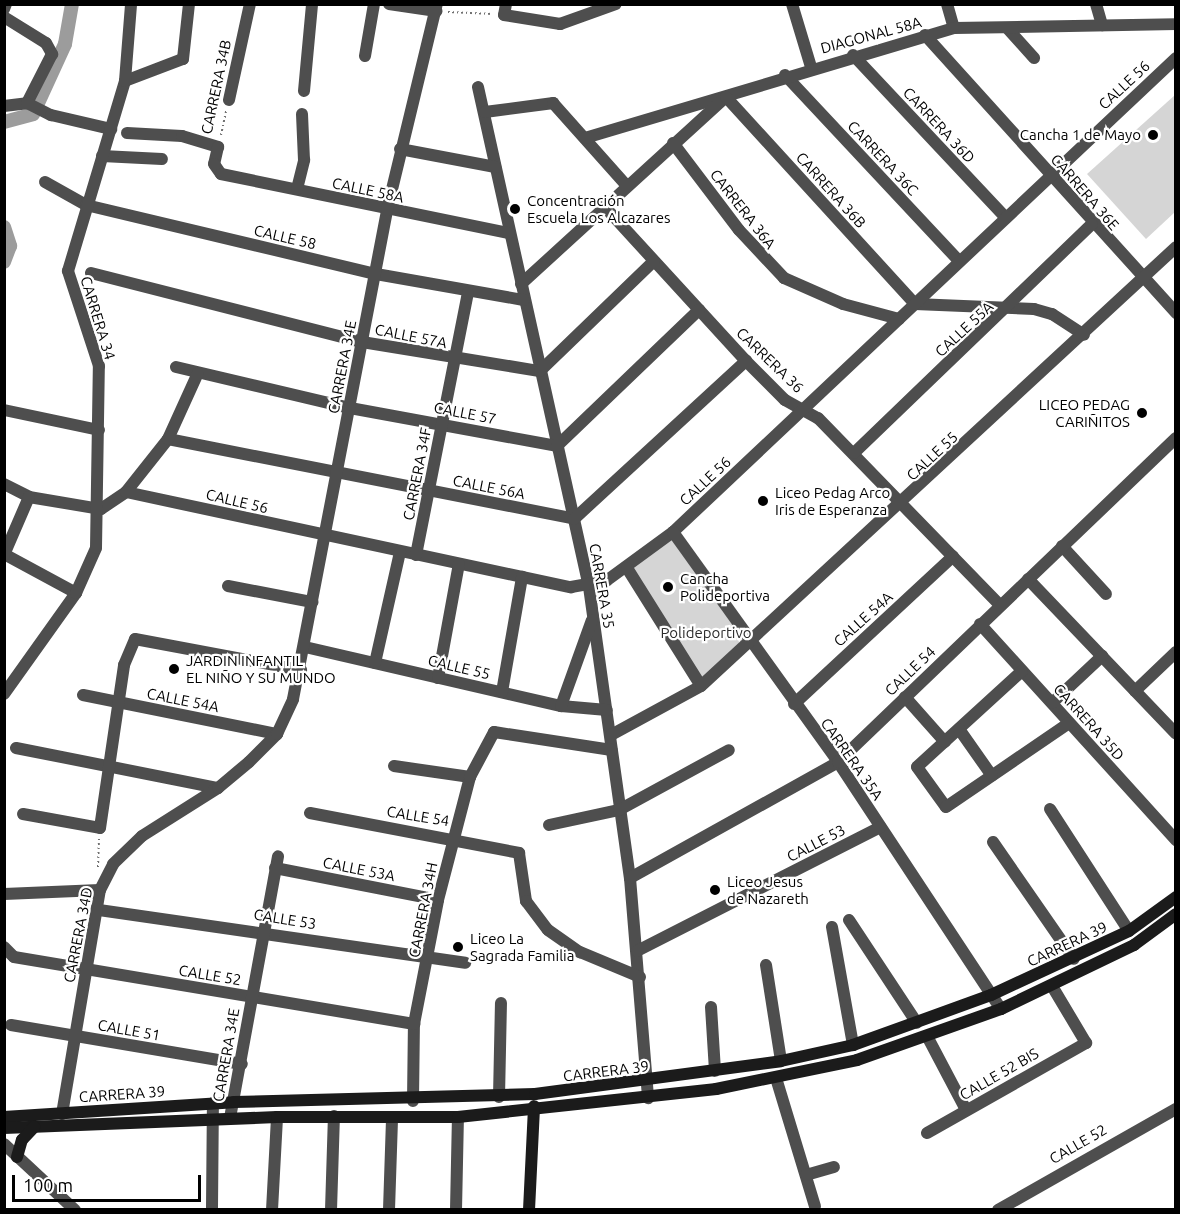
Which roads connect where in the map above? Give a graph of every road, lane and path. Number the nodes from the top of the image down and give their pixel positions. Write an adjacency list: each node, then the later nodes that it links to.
1 (131, 4): 26 (street, CARRERA 34)
2 (189, 4): 26 (street)
3 (250, 4): 30 (street, CARRERA 34B)
4 (312, 4): 28 (street)
5 (374, 4): 21 (street)
6 (389, 4): 11 (street)
7 (616, 4): 12 (street)
8 (792, 4): 24 (street)
9 (947, 4): 17 (street)
10 (1096, 4): 16 (street)
11 (436, 8): 13 (path); 40 (street, CARRERA 34E)
12 (599, 8): 13 (street)
13 (505, 10)
14 (4, 17): 31 (street)
15 (1176, 24): 16 (street, DIAGONAL 58A)
16 (1102, 25): 18 (street, DIAGONAL 58A)
17 (954, 28): 18 (street, DIAGONAL 58A); 19 (street, DIAGONAL 58A)
18 (1008, 28): 22 (street)
19 (925, 35): 20 (street, DIAGONAL 58A); 45 (street, CARRERA 36E)
20 (853, 55): 24 (street, DIAGONAL 58A); 52 (street, CARRERA 36D)
21 (365, 56)
22 (1034, 58)
23 (1176, 58): 45 (street, CALLE 56)
24 (811, 67): 25 (street, DIAGONAL 58A)
25 (785, 75): 29 (street, DIAGONAL 58A); 57 (street, CARRERA 36C)
26 (125, 81): 35 (street, CARRERA 34)
27 (478, 87): 33 (street, CARRERA 35)
28 (304, 92)
29 (726, 97): 37 (street, DIAGONAL 58A); 38 (street); 64 (street, CARRERA 36B)
30 (229, 100): 39 (path, CARRERA 34B)
31 (30, 104): 32 (street); 35 (street)
32 (4, 106)
33 (485, 112): 37 (street); 43 (street, CARRERA 35)
34 (302, 114): 48 (street)
35 (111, 129): 41 (street, CARRERA 34)
36 (127, 133): 39 (street)
37 (585, 138): 47 (street)
38 (674, 143): 47 (street); 68 (street, CARRERA 36A)
39 (218, 147): 44 (street, CARRERA 34B)
40 (400, 148): 43 (street); 51 (street, CARRERA 34E)
41 (102, 156): 42 (street); 49 (street, CARRERA 34)
42 (162, 159)
43 (495, 167): 54 (street, CARRERA 35)
44 (221, 174): 48 (street, CALLE 58A)
45 (1049, 174): 52 (street, CALLE 56); 53 (street, CARRERA 36E)
46 (45, 182): 49 (street, CALLE 58)
47 (626, 185): 50 (street)
48 (297, 189): 51 (street, CALLE 58A)
49 (86, 205): 59 (street, CALLE 58); 80 (street, CARRERA 34)
50 (604, 206): 56 (street, CARRERA 36); 61 (street)
51 (387, 210): 54 (street, CALLE 58A); 59 (street, CARRERA 34E)
52 (1004, 216): 57 (street, CALLE 56)
53 (1092, 224): 60 (street, CARRERA 36E); 65 (street, CALLE 55A)
54 (509, 233): 61 (street, CARRERA 35)
55 (1176, 247): 60 (street, CALLE 55)
56 (654, 261): 66 (street, CARRERA 36); 74 (street)
57 (959, 261): 64 (street, CALLE 56)
58 (91, 273): 70 (street, CALLE 57A)
59 (376, 274): 62 (street, CALLE 58); 70 (street, CARRERA 34E)
60 (1142, 279): 67 (street, CARRERA 36E); 69 (street, CALLE 55)
61 (521, 284): 63 (street, CARRERA 35)
62 (468, 293): 63 (street, CALLE 58); 71 (street, CARRERA 34F)
63 (525, 300): 74 (street, CARRERA 35)
64 (915, 304): 65 (street); 68 (street, CALLE 56)
65 (1008, 308): 69 (street); 84 (street, CALLE 55A)
66 (699, 310): 72 (street, CARRERA 36); 83 (street)
67 (1176, 313)
68 (899, 319): 78 (street, CALLE 56)
69 (1084, 335): 90 (street, CALLE 55)
70 (362, 342): 71 (street, CALLE 57A); 76 (street, CARRERA 34E)
71 (455, 359): 74 (street, CALLE 57A); 79 (street, CARRERA 34F)
72 (746, 361): 78 (street, CARRERA 36); 92 (street)
73 (177, 367): 75 (street, CALLE 57)
74 (540, 370): 83 (street, CARRERA 35)
75 (198, 373): 76 (street, CALLE 57); 82 (street)
76 (350, 408): 79 (street, CALLE 57); 85 (street, CARRERA 34E)
77 (4, 410): 80 (street)
78 (802, 410): 84 (street, CARRERA 36); 93 (street, CALLE 56)
79 (442, 424): 83 (street, CALLE 57); 87 (street, CARRERA 34F)
80 (99, 430): 91 (street, CARRERA 34)
81 (1176, 438): 95 (street, CALLE 54)
82 (168, 439): 85 (street, CALLE 56A); 88 (street)
83 (558, 446): 92 (street, CARRERA 35)
84 (854, 453): 90 (street, CARRERA 36)
85 (337, 473): 87 (street, CALLE 56A); 94 (street, CARRERA 34E)
86 (4, 484): 89 (street)
87 (428, 491): 92 (street, CALLE 56A); 98 (street, CARRERA 34F)
88 (126, 492): 91 (street); 94 (street, CALLE 56)
89 (29, 497): 91 (street); 97 (street)
90 (903, 503): 99 (street, CARRERA 36); 112 (street, CALLE 55)
91 (101, 509): 106 (street, CARRERA 34)
92 (574, 519): 105 (street, CARRERA 35)
93 (674, 532): 101 (street, CALLE 56); 112 (street, CARRERA 35A)
94 (324, 537): 96 (street, CALLE 56); 108 (street, CARRERA 34E)
95 (1062, 546): 103 (street, CALLE 54); 107 (street)
96 (400, 552): 98 (street, CALLE 56); 116 (street)
97 (5, 554): 106 (street)
98 (416, 555): 100 (street, CALLE 56)
99 (953, 556): 109 (street, CARRERA 36); 128 (street, CALLE 54A)
100 (459, 564): 102 (street, CALLE 56); 119 (street)
101 (627, 568): 105 (street, CALLE 56); 120 (street)
102 (522, 577): 105 (street, CALLE 56); 122 (street)
103 (1028, 579): 109 (street, CALLE 54); 115 (street)
104 (228, 586): 108 (street)
105 (589, 588): 110 (street, CARRERA 35)
106 (76, 592): 123 (street, CARRERA 34)
107 (1106, 594)
108 (312, 602): 113 (street, CARRERA 34E)
109 (999, 605): 111 (street, CALLE 54)
110 (593, 619): 129 (street); 130 (street, CARRERA 35)
111 (980, 624): 118 (street, CARRERA 35D); 125 (street, CALLE 54)
112 (752, 641): 120 (street, CALLE 55); 128 (street, CARRERA 35A)
113 (305, 647): 116 (street, CALLE 55); 117 (street, CARRERA 34E)
114 (1176, 652): 121 (street)
115 (1102, 656): 121 (street); 127 (street)
116 (375, 663): 119 (street, CALLE 55)
117 (301, 670): 126 (street); 133 (street, CARRERA 34E)
118 (1022, 671): 127 (street, CARRERA 35D); 132 (street)
119 (438, 678): 122 (street, CALLE 55)
120 (701, 687): 135 (street, CALLE 55)
121 (1135, 691): 134 (street)
122 (502, 692): 129 (street, CALLE 55)
123 (4, 694)
124 (83, 695): 126 (street, CALLE 54A)
125 (904, 697): 136 (street); 140 (street, CALLE 54)
126 (120, 703): 133 (street, CALLE 54A); 141 (street)
127 (1052, 703): 131 (street, CARRERA 35D)
128 (794, 704): 140 (street, CARRERA 35A)
129 (561, 706): 130 (street, CALLE 55)
130 (607, 710): 135 (street, CARRERA 35)
131 (1069, 723): 143 (street); 154 (street, CARRERA 35D)
132 (959, 729): 136 (street); 143 (street)
133 (277, 734): 145 (street, CARRERA 34D)
134 (1176, 734)
135 (611, 735): 138 (street, CARRERA 35)
136 (945, 742): 143 (street)
137 (16, 748): 141 (street)
138 (612, 750): 144 (street, CARRERA 34H); 147 (street, CARRERA 35)
139 (729, 750): 147 (street)
140 (838, 762): 151 (street, CARRERA 35A); 157 (street, CALLE 54)
141 (113, 766): 145 (street); 152 (street)
142 (394, 766): 144 (street)
143 (992, 776)
144 (470, 777): 153 (street, CARRERA 34H)
145 (218, 788): 158 (street, CARRERA 34D)
146 (1050, 809): 167 (street)
147 (619, 810): 150 (street); 157 (street, CARRERA 35)
148 (310, 813): 153 (street, CALLE 54)
149 (23, 814): 152 (street)
150 (549, 825)
151 (880, 826): 169 (street, CALLE 53); 177 (street, CARRERA 35A)
152 (100, 828): 158 (path)
153 (454, 837): 161 (street, CARRERA 34H); 175 (street, CALLE 54)
154 (1176, 840)
155 (993, 842): 171 (street)
156 (277, 862): 161 (street, CALLE 53A); 166 (street, CARRERA 34E)
157 (630, 878): 169 (street, CARRERA 35)
158 (100, 890): 159 (street); 162 (street, CARRERA 34D)
159 (4, 894)
160 (1176, 897): 167 (main road, CARRERA 39)
161 (438, 900): 170 (street, CARRERA 34H)
162 (99, 910): 166 (street, CALLE 53); 174 (street, CARRERA 34D)
163 (1176, 914): 176 (main road, CARRERA 39)
164 (849, 920): 182 (street)
165 (832, 927): 187 (street)
166 (263, 930): 170 (street, CALLE 53); 178 (street, CARRERA 34E)
167 (1128, 931): 171 (main road, CARRERA 39)
168 (4, 947): 174 (street, CALLE 52)
169 (637, 951): 175 (street, CARRERA 35)
170 (429, 959): 172 (street, CALLE 53); 184 (street, CARRERA 34H)
171 (1074, 959): 177 (main road, CARRERA 39)
172 (465, 963)
173 (766, 965): 188 (street)
174 (87, 971): 178 (street, CALLE 52); 185 (street, CARRERA 34D)
175 (640, 977): 192 (street, CARRERA 35)
176 (1052, 986): 181 (main road, CARRERA 39); 200 (street, CALLE 52 BIS)
177 (991, 995): 181 (street, CARRERA 35A); 182 (main road, CARRERA 39)
178 (252, 996): 184 (street, CALLE 52); 189 (street, CARRERA 34E)
179 (501, 1003): 194 (street)
180 (711, 1007): 190 (street)
181 (1000, 1009): 186 (main road, CARRERA 39)
182 (917, 1023): 187 (main road, CARRERA 39)
183 (11, 1024): 185 (street, CALLE 51)
184 (414, 1024): 196 (street, CARRERA 34H)
185 (72, 1035): 189 (street, CALLE 51); 202 (street, CARRERA 34D)
186 (927, 1036): 191 (main road, CARRERA 39); 200 (street)
187 (853, 1045): 188 (main road, CARRERA 39)
188 (781, 1061): 190 (main road, CARRERA 39)
189 (242, 1064): 197 (street, CARRERA 34E)
190 (715, 1071): 192 (main road, CARRERA 39)
191 (776, 1078): 195 (main road, CARRERA 39); 216 (street)
192 (648, 1081): 193 (main road, CARRERA 39); 195 (street, CARRERA 35)
193 (535, 1094): 194 (main road, CARRERA 39); 201 (main road)
194 (499, 1097): 196 (main road, CARRERA 39)
195 (648, 1098): 201 (main road, CARRERA 39)
196 (413, 1101): 197 (main road, CARRERA 39)
197 (234, 1102): 198 (main road, CARRERA 39); 207 (street, CARRERA 34E)
198 (213, 1103): 202 (main road, CARRERA 39); 209 (street)
199 (1176, 1109): 225 (street, CALLE 52)
200 (966, 1110): 212 (street, CALLE 52 BIS)
201 (534, 1112): 206 (main road, CARRERA 39); 224 (main road)
202 (62, 1114): 205 (main road, CARRERA 39)
203 (277, 1116): 204 (main road, CARRERA 39); 207 (main road, CARRERA 39); 220 (street)
204 (334, 1116): 208 (main road, CARRERA 39); 221 (street)
205 (4, 1117)
206 (458, 1117): 208 (main road, CARRERA 39); 223 (street)
207 (230, 1118): 209 (main road, CARRERA 39)
208 (392, 1118): 222 (street)
209 (213, 1119): 210 (main road, CARRERA 39); 218 (street)
210 (34, 1127): 211 (main road, CARRERA 39); 214 (main road)
211 (4, 1128)
212 (927, 1133)
213 (4, 1144): 214 (street)
214 (17, 1156): 219 (street)
215 (834, 1167): 216 (street)
216 (806, 1175): 217 (street)
217 (816, 1206)
218 (212, 1208)
219 (75, 1209)
220 (272, 1209)
221 (331, 1209)
222 (388, 1209)
223 (456, 1209)
224 (529, 1209)
225 (998, 1209)

